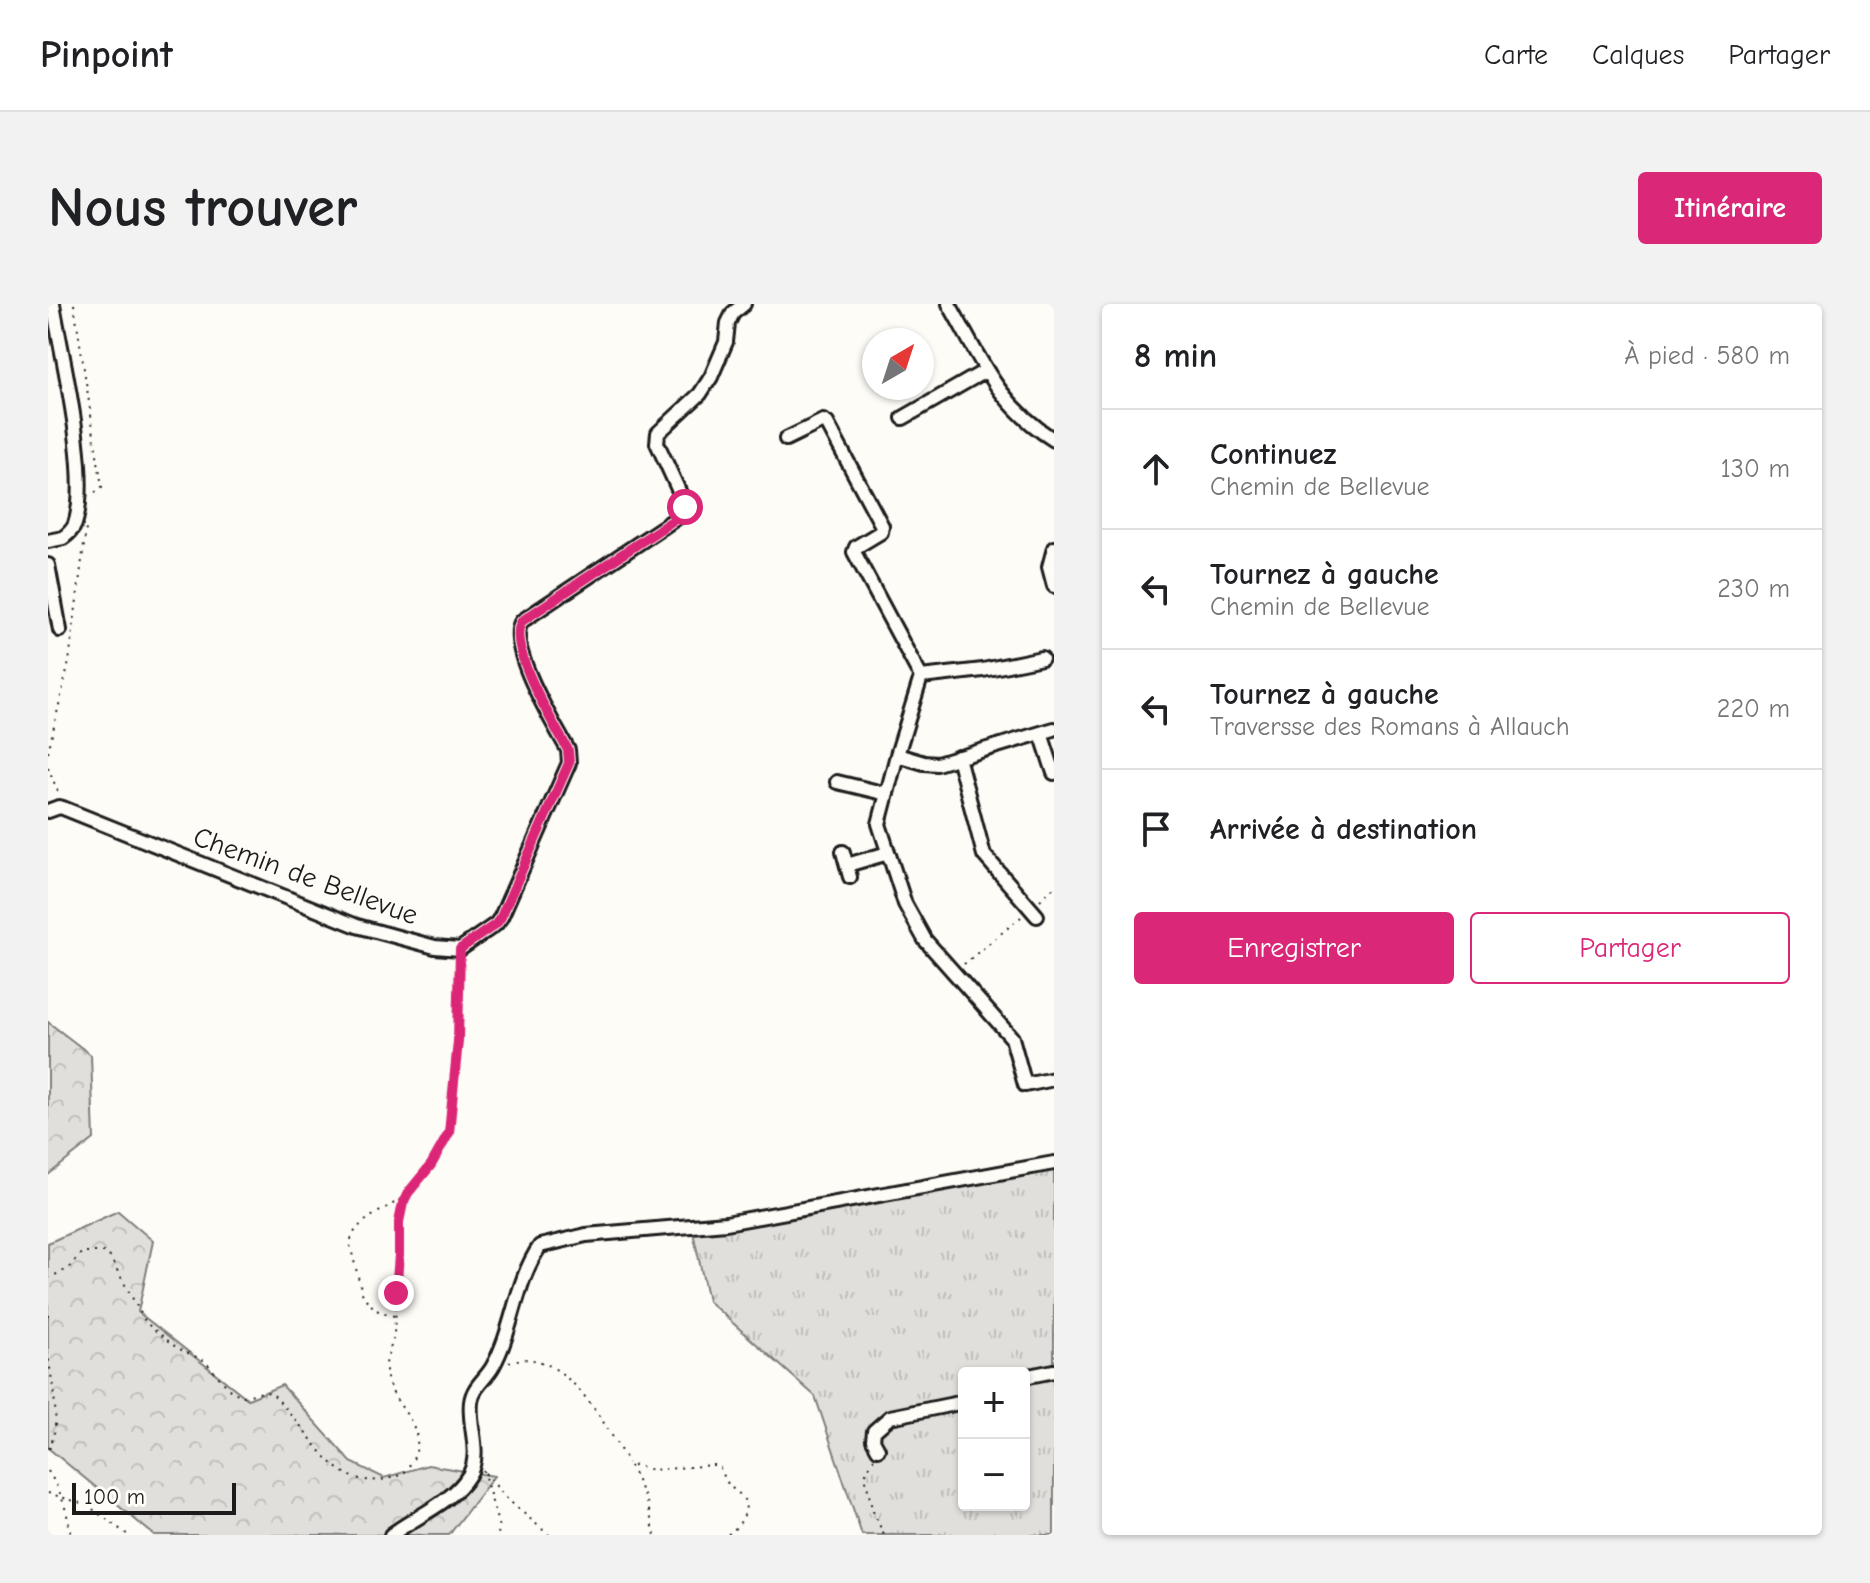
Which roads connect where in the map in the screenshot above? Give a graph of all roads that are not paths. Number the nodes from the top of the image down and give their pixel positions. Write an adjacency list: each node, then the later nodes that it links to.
1 (53, 304): 8 (street)
2 (744, 304): 21 (street, Chemin de Bellevue)
3 (949, 304): 4 (street)
4 (985, 371): 5 (street); 7 (street)
5 (903, 418)
6 (786, 439): 14 (street)
7 (1054, 440)
8 (48, 541)
9 (1054, 548): 11 (street)
10 (48, 565): 12 (street)
11 (1054, 586)
12 (60, 630)
13 (1042, 658): 14 (street)
14 (921, 677): 16 (street)
15 (1047, 731): 17 (street); 18 (street)
16 (897, 755): 17 (street); 20 (street)
17 (958, 757): 24 (street)
18 (1054, 773)
19 (837, 782): 20 (street)
20 (887, 794): 22 (street)
21 (53, 809)
22 (888, 853): 23 (street); 25 (street)
23 (847, 865)
24 (1034, 912)
25 (1054, 1079)
26 (1054, 1163): 31 (street)
27 (1054, 1371): 28 (street)
28 (1030, 1376)
29 (958, 1403): 30 (street)
30 (878, 1449)
31 (391, 1535)

